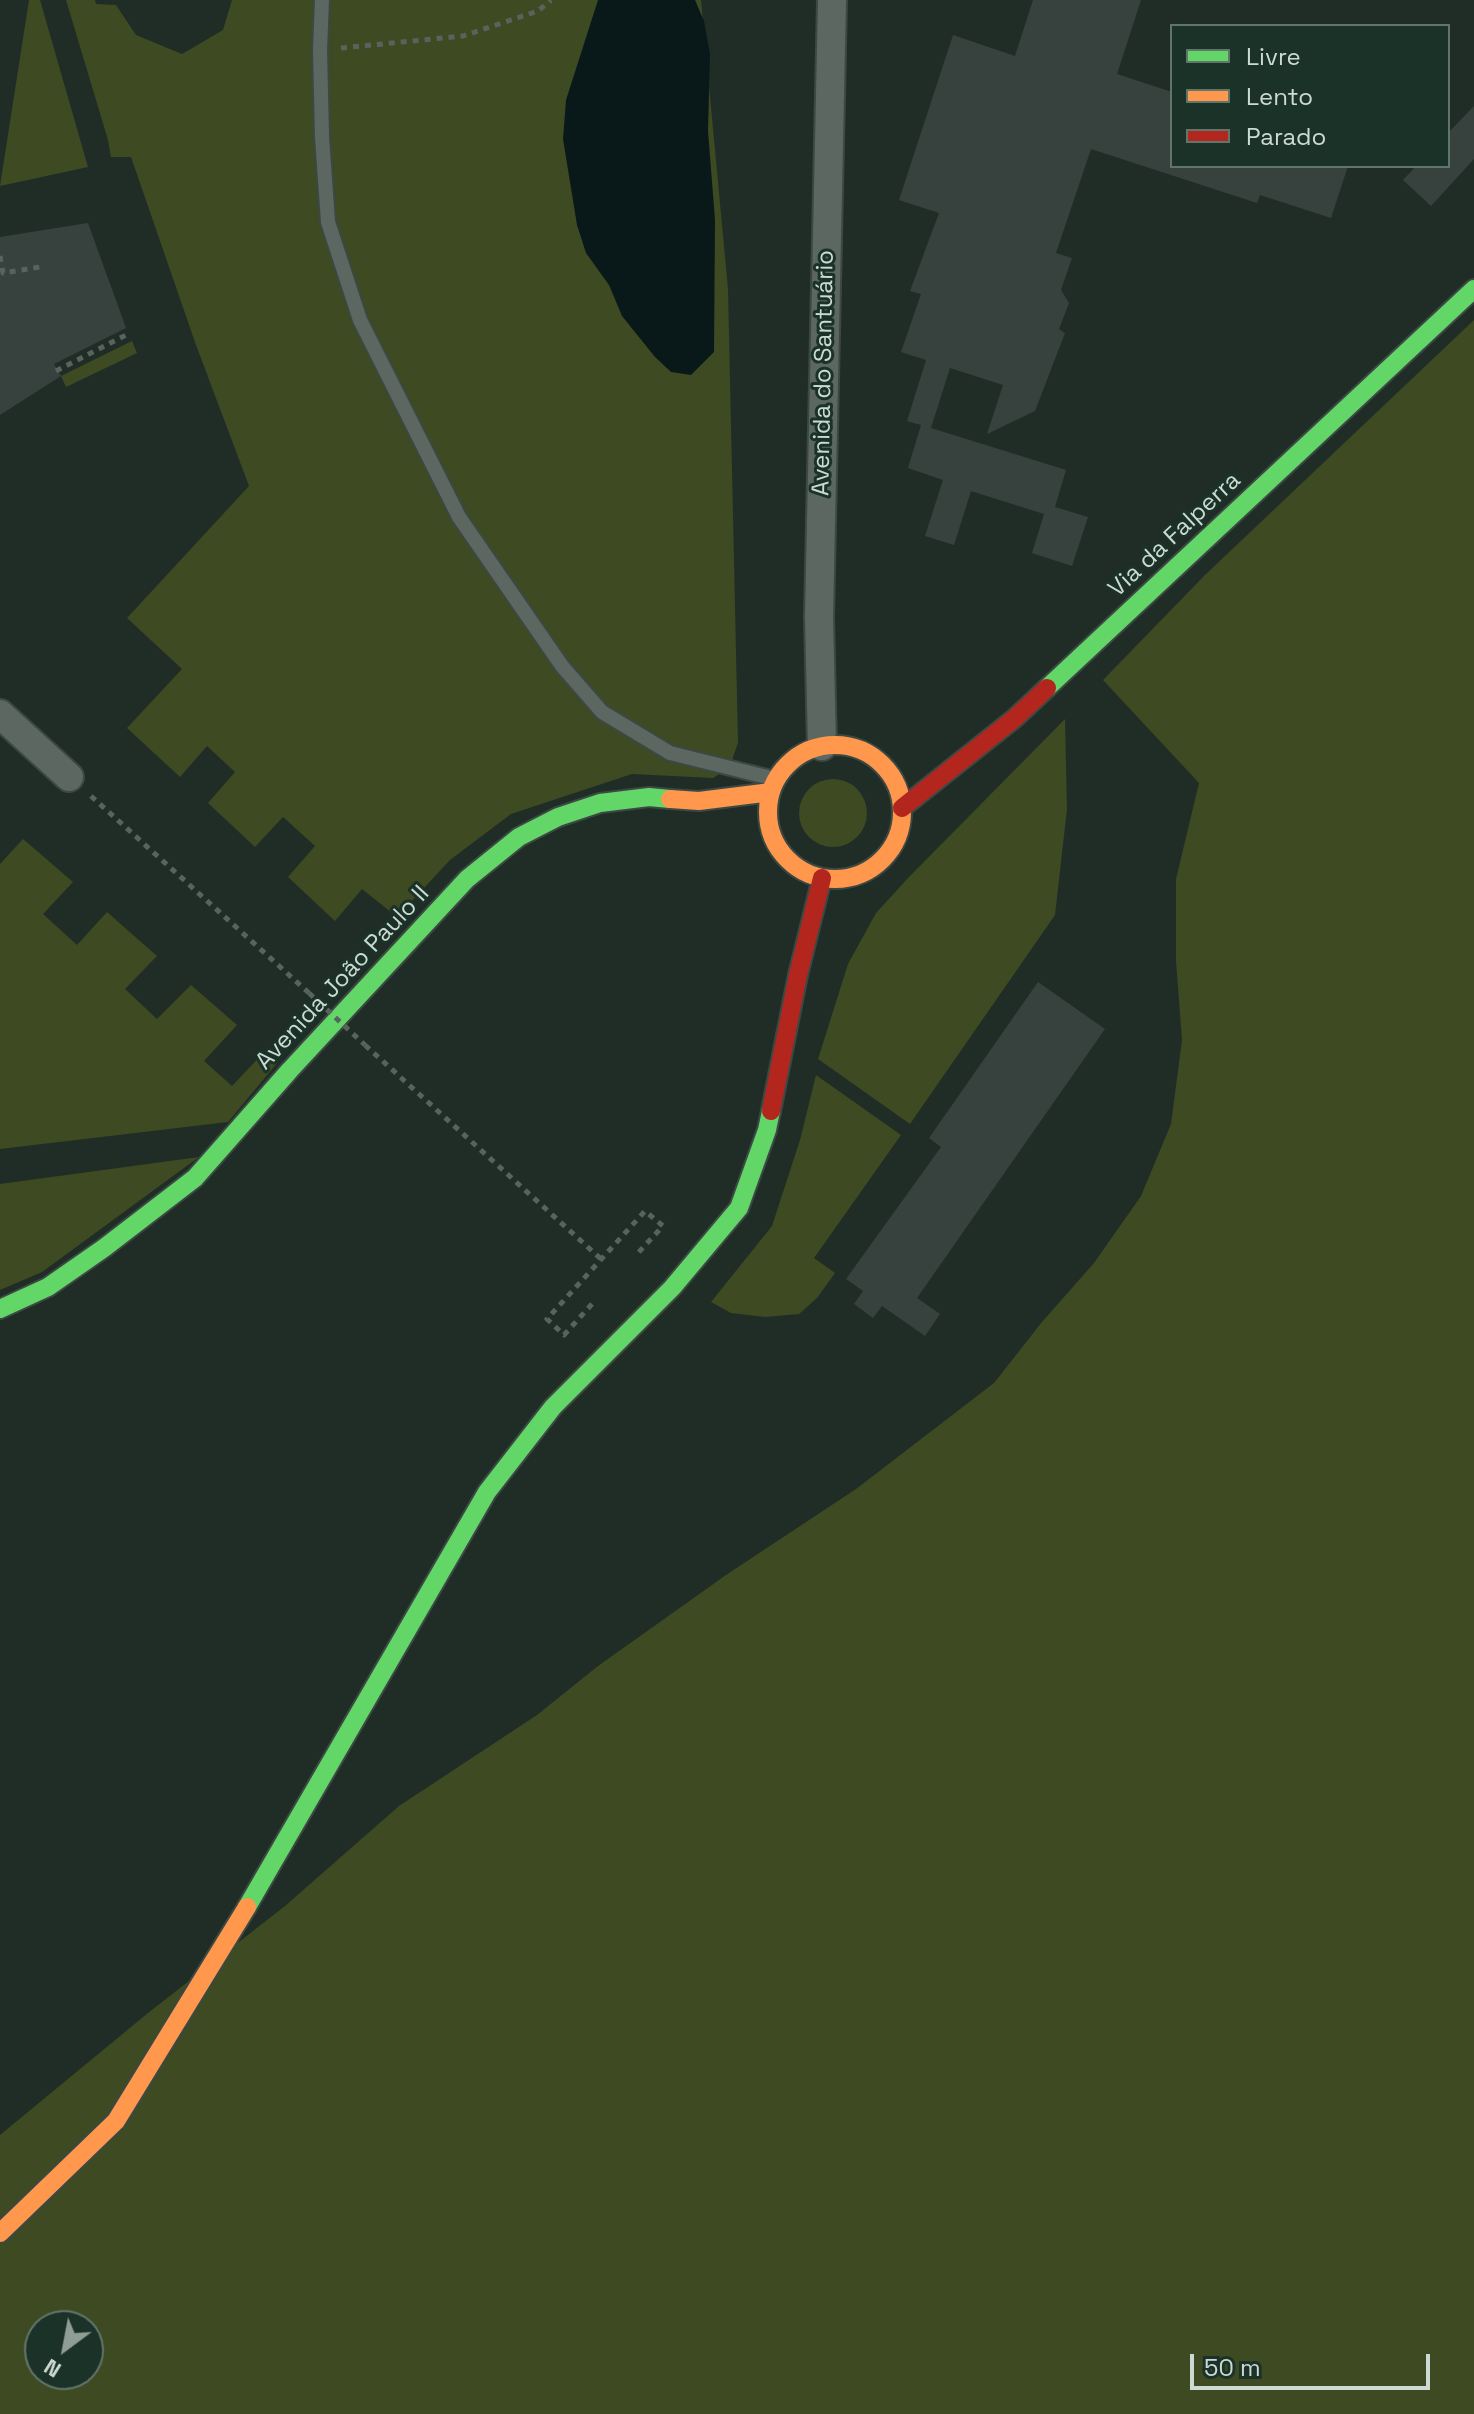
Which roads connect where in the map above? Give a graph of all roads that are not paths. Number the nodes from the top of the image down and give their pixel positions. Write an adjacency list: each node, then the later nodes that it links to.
1 (322, 0): 7 (lane)
2 (832, 0): 5 (street, Avenida do Santuário)
3 (1474, 289): 8 (main road, Via da Falperra)
4 (0, 714): 6 (street)
5 (822, 746): 7 (main road); 8 (main road)
6 (69, 777)
7 (774, 786): 9 (main road); 10 (main road, Avenida João Paulo II)
8 (902, 808): 9 (main road)
9 (822, 878): 11 (main road)
10 (0, 1309)
11 (0, 2233)

